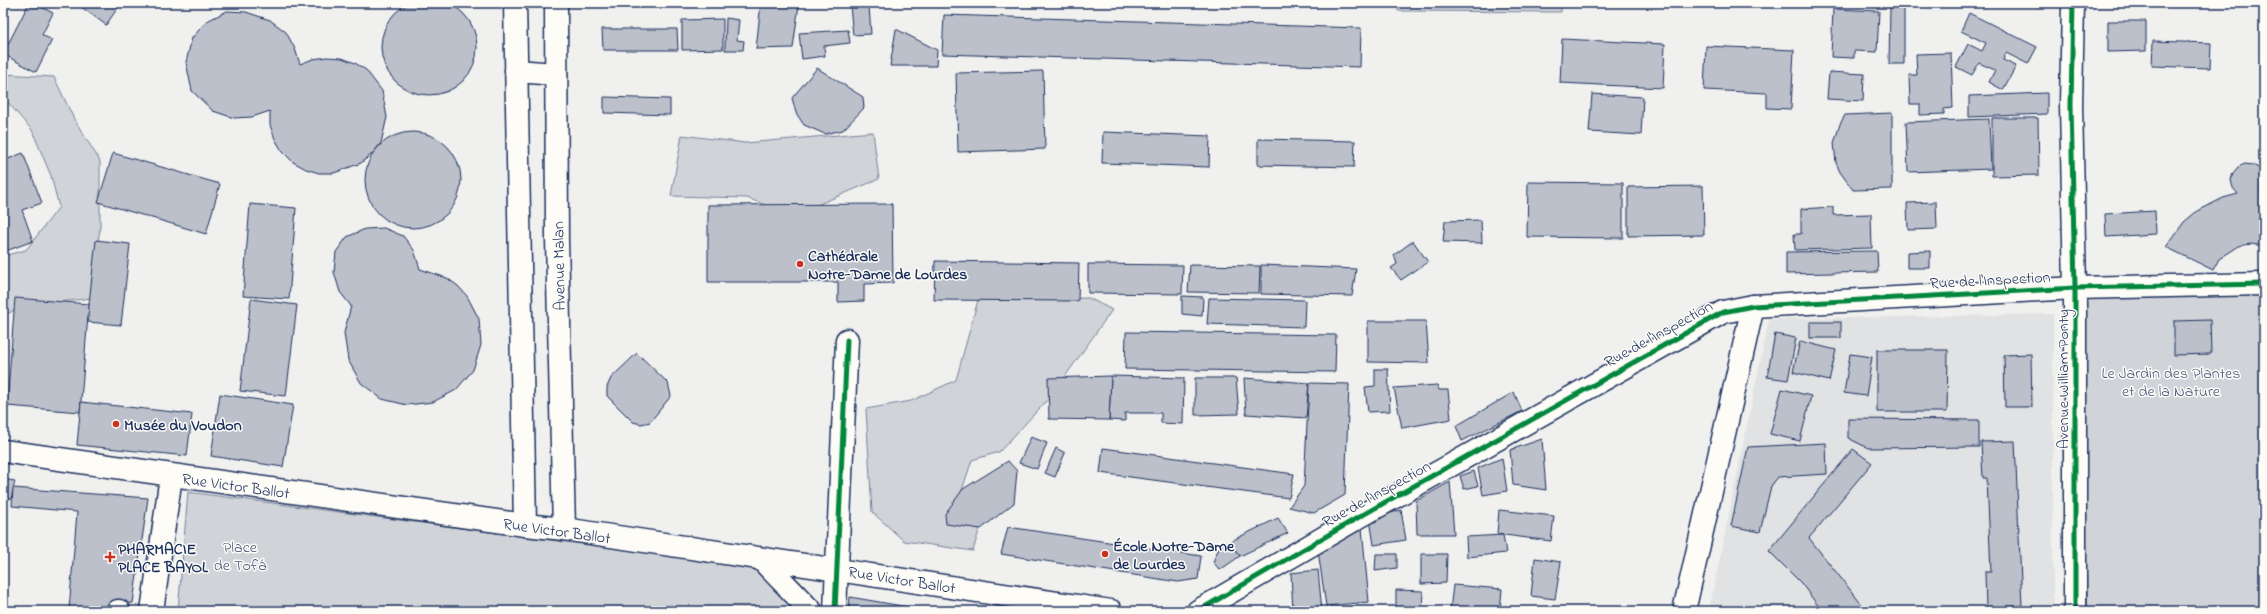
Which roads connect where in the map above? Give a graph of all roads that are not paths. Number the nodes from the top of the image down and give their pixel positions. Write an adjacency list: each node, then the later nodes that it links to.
1 (515, 3): 4 (street)
2 (556, 3): 5 (street, Avenue Malan)
3 (2073, 3): 7 (street, Avenue William Ponty)
4 (516, 71): 5 (street); 12 (street)
5 (556, 74): 13 (street, Avenue Malan)
6 (2264, 284): 7 (street, Rue de l'Inspection)
7 (2075, 288): 8 (street, Rue de l'Inspection); 22 (street, Avenue William Ponty)
8 (1754, 306): 20 (street, Rue de l'Inspection); 21 (street)
9 (847, 340): 15 (street)
10 (3, 451): 11 (street, Rue Victor Ballot)
11 (171, 476): 12 (street, Rue Victor Ballot); 16 (street)
12 (525, 525): 13 (street, Rue Victor Ballot)
13 (564, 529): 14 (street, Rue Victor Ballot)
14 (761, 560): 15 (street, Rue Victor Ballot); 17 (street)
15 (837, 570): 18 (street); 19 (street, Rue Victor Ballot)
16 (152, 611)
17 (811, 611)
18 (835, 611)
19 (1111, 611)
20 (1198, 611)
21 (1684, 611)
22 (2075, 611)

